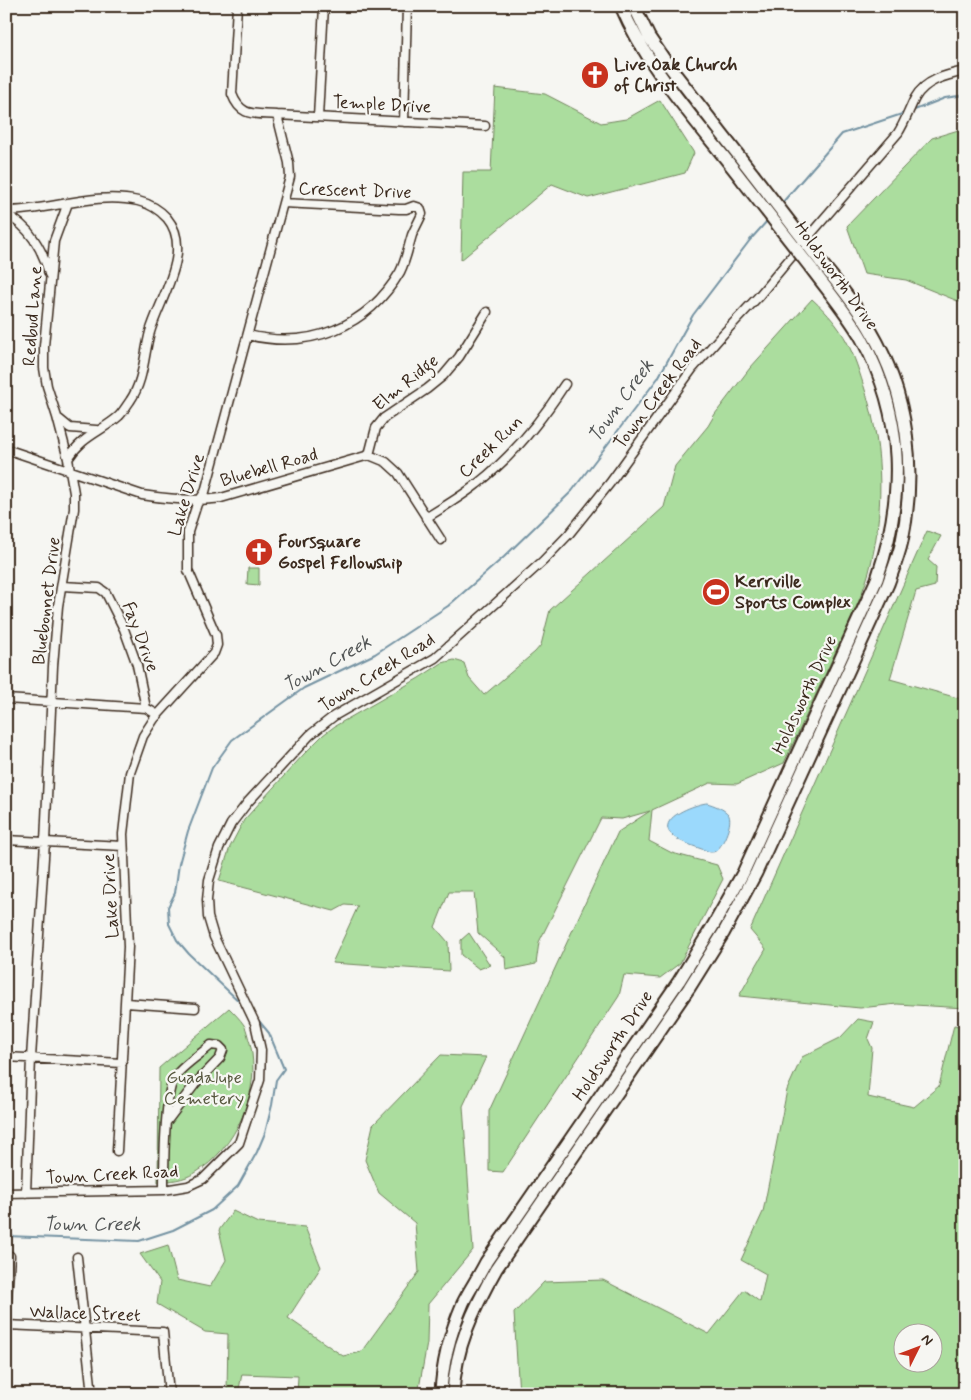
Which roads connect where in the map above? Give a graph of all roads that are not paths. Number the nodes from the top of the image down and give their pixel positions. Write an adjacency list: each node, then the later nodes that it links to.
1 (237, 6): 9 (street)
2 (324, 6): 10 (street)
3 (407, 6): 11 (street)
4 (621, 6): 7 (main road, Holdsworth Drive)
5 (634, 6): 6 (main road, Holdsworth Drive)
6 (666, 62): 7 (street); 13 (main road, Holdsworth Drive)
7 (656, 70): 13 (main road, Holdsworth Drive)
8 (965, 70): 49 (street, Town Creek Road)
9 (277, 115): 10 (street, Temple Drive); 15 (street, Lake Drive)
10 (318, 117): 11 (street, Temple Drive)
11 (404, 122): 12 (street, Temple Drive)
12 (485, 126)
13 (748, 177): 36 (main road, Holdsworth Drive, bridge)
14 (68, 203): 16 (street); 18 (street, Redbud Lane); 23 (street)
15 (283, 203): 20 (street, Lake Drive); 20 (street, Crescent Drive)
16 (6, 210)
17 (6, 214): 18 (street)
18 (50, 281): 22 (street, Redbud Lane)
19 (488, 312): 25 (street, Elm Ridge)
20 (248, 335): 28 (street, Lake Drive)
21 (565, 384): 29 (street, Creek Run)
22 (57, 417): 23 (street); 26 (street, Redbud Lane)
23 (98, 430): 26 (street)
24 (6, 449): 27 (street, Bluebell Road)
25 (369, 455): 28 (street, Bluebell Road); 29 (street)
26 (68, 459): 27 (street, Bluebonnet Drive)
27 (70, 471): 28 (street, Bluebell Road); 31 (street, Bluebonnet Drive)
28 (200, 499): 35 (street, Lake Drive)
29 (426, 518): 30 (street)
30 (441, 540)
31 (62, 586): 33 (street, Bluebonnet Drive); 34 (street, Fay Drive)
32 (6, 699): 33 (street)
33 (52, 702): 34 (street); 38 (street, Bluebonnet Drive)
34 (146, 708): 35 (street)
35 (158, 715): 39 (street, Lake Drive)
36 (776, 813): 46 (main road, Holdsworth Drive); 48 (main road, Holdsworth Drive)
37 (6, 840): 38 (street)
38 (45, 842): 39 (street); 43 (street, Bluebonnet Drive)
39 (123, 846): 40 (street, Lake Drive)
40 (126, 1003): 41 (street); 44 (street, Lake Drive)
41 (195, 1008)
42 (6, 1057): 43 (street)
43 (31, 1058): 44 (street); 51 (street, Bluebonnet Drive)
44 (122, 1063): 47 (street, Lake Drive)
45 (167, 1121): 45 (street); 49 (street)
46 (566, 1146): 48 (main road); 59 (main road, Holdsworth Drive)
47 (117, 1152)
48 (575, 1153): 60 (main road, Holdsworth Drive)
49 (164, 1190): 51 (street, Town Creek Road)
50 (6, 1193): 51 (street, Town Creek Road)
51 (26, 1193)
52 (10, 1256): 54 (street)
53 (77, 1257): 56 (street)
54 (6, 1312)
55 (6, 1325): 56 (street, Wallace Street)
56 (86, 1329): 57 (street); 58 (street, Wallace Street)
57 (92, 1394)
58 (169, 1394)
59 (440, 1394)
60 (452, 1394)

